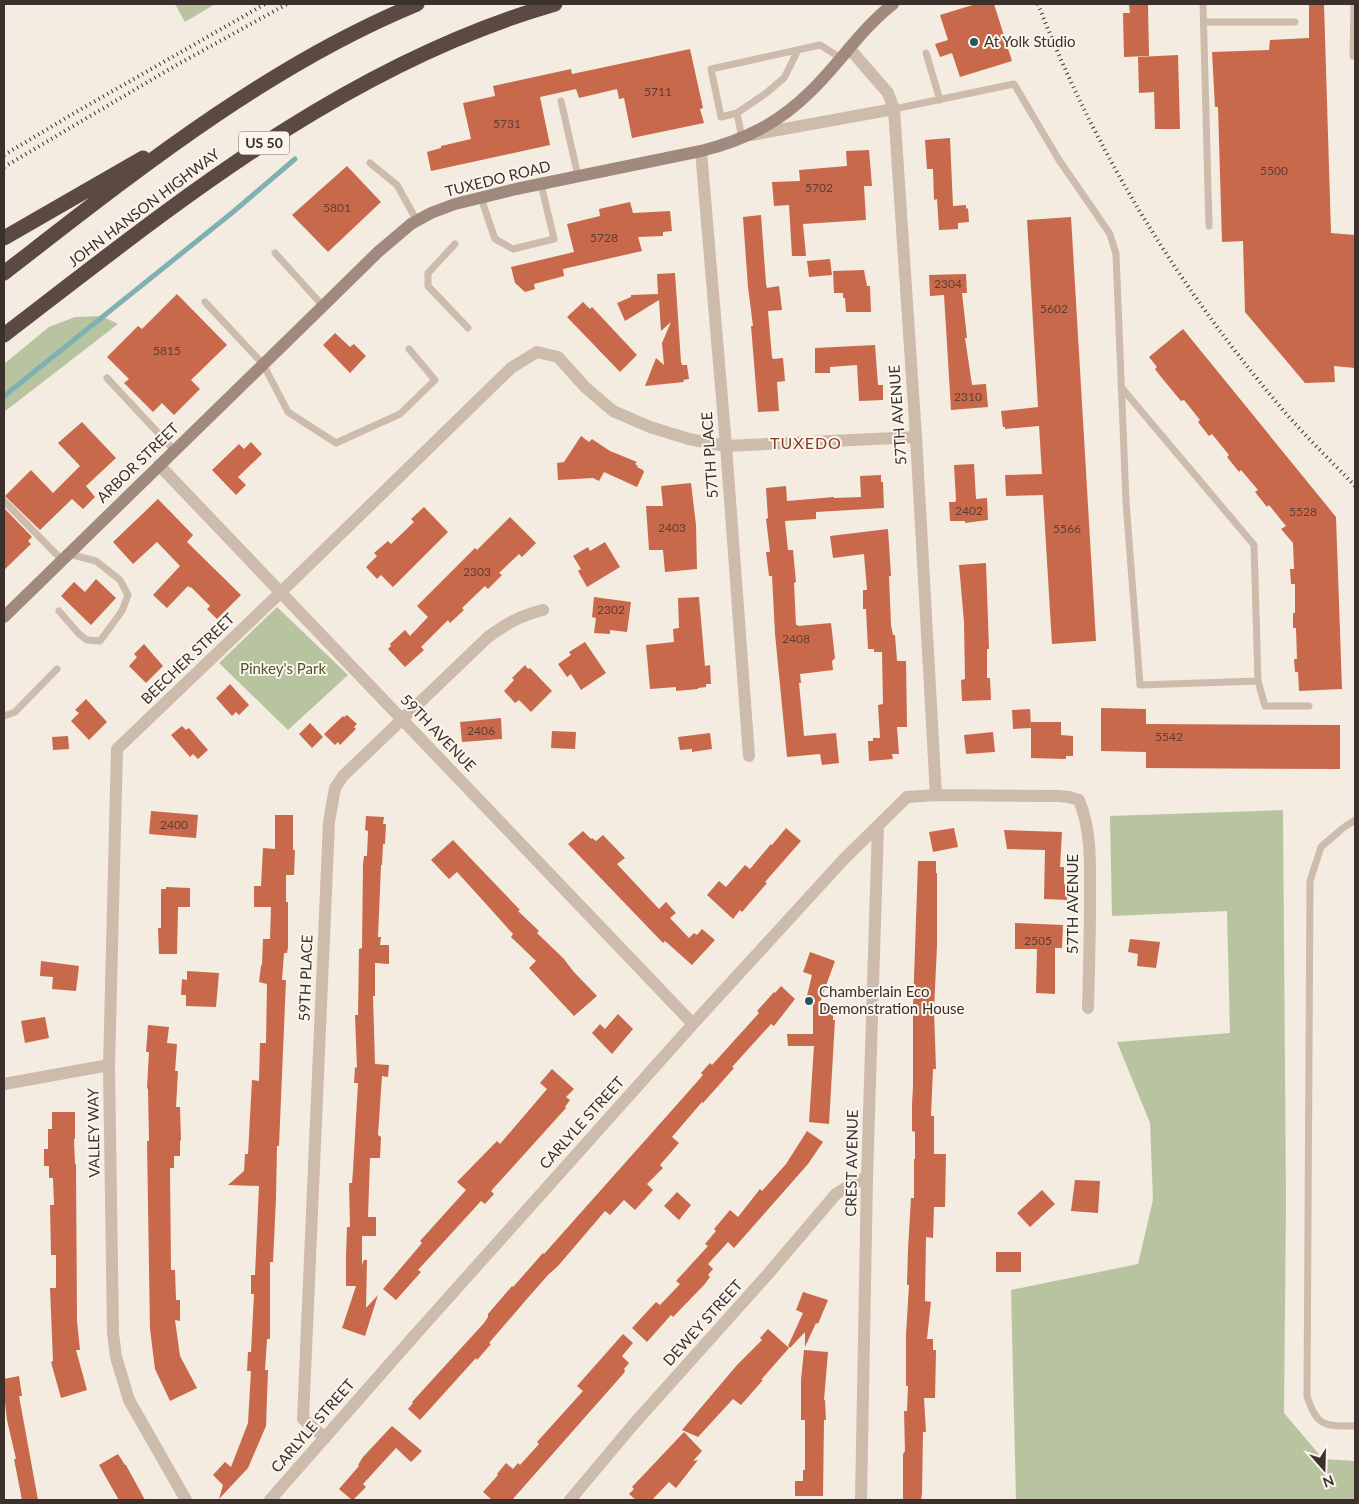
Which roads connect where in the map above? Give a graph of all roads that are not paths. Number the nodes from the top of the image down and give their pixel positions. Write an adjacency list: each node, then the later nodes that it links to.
1 (417, 4): 16 (highway, JOHN HANSON HIGHWAY)
2 (555, 4): 33 (highway, JOHN HANSON HIGHWAY / US 50)
3 (893, 4): 8 (main road, TUXEDO ROAD)
4 (1203, 4): 6 (lane)
5 (1354, 4): 11 (lane)
6 (1204, 22): 7 (lane); 25 (lane)
7 (1295, 22)
8 (849, 48): 12 (main road, TUXEDO ROAD); 15 (street, 57TH AVENUE)
9 (798, 50): 12 (lane); 17 (lane); 17 (lane)
10 (926, 53): 13 (lane)
11 (1355, 56)
12 (841, 58): 18 (main road, TUXEDO ROAD)
13 (940, 100): 15 (lane); 38 (lane)
14 (561, 101): 21 (lane)
15 (894, 109): 18 (street, TUXEDO ROAD); 39 (street, 57TH AVENUE)
16 (222, 112): 26 (highway); 29 (highway, JOHN HANSON HIGHWAY)
17 (737, 113): 18 (lane)
18 (746, 137): 19 (main road, TUXEDO ROAD)
19 (701, 151): 21 (main road, TUXEDO ROAD); 40 (street, 57TH PLACE)
20 (370, 163): 24 (lane)
21 (578, 176): 22 (main road, TUXEDO ROAD)
22 (540, 184): 23 (main road, TUXEDO ROAD); 23 (lane)
23 (481, 198): 24 (main road, TUXEDO ROAD)
24 (417, 221): 31 (main road, TUXEDO ROAD)
25 (1210, 226)
26 (4, 238)
27 (455, 244): 32 (lane)
28 (275, 253): 31 (lane)
29 (4, 273)
30 (205, 302): 36 (lane)
31 (323, 306): 34 (main road, TUXEDO ROAD)
32 (468, 328)
33 (6, 333)
34 (295, 333): 36 (main road, ARBOR STREET)
35 (408, 349): 36 (lane)
36 (263, 364): 41 (main road, ARBOR STREET)
37 (107, 378): 41 (lane)
38 (1121, 387): 50 (lane); 50 (lane)
39 (916, 437): 40 (street); 56 (street, 57TH AVENUE)
40 (726, 446): 45 (street, BEECHER STREET); 55 (street, 57TH PLACE)
41 (174, 450): 42 (main road, ARBOR STREET)
42 (159, 465): 44 (main road, ARBOR STREET); 45 (street, 59TH AVENUE)
43 (4, 501): 44 (lane)
44 (66, 557): 47 (lane); 48 (main road, ARBOR STREET)
45 (281, 592): 53 (street, 59TH AVENUE); 54 (street, BEECHER STREET)
46 (543, 610): 53 (street, 59TH PLACE)
47 (59, 611)
48 (4, 618)
49 (57, 669): 52 (lane)
50 (1258, 681): 51 (lane)
51 (1309, 706)
52 (4, 716)
53 (402, 720): 61 (street, 59TH AVENUE); 66 (street, 59TH PLACE)
54 (117, 749): 62 (street, VALLEY WAY)
55 (748, 756)
56 (936, 795): 57 (street, CARLYLE STREET); 59 (street, CARLYLE STREET)
57 (1079, 800): 60 (street, 57TH AVENUE)
58 (1355, 820): 65 (lane)
59 (878, 826): 61 (street, CARLYLE STREET); 64 (street, CREST AVENUE)
60 (1088, 1008)
61 (693, 1024): 66 (street, CARLYLE STREET)
62 (109, 1065): 63 (street); 67 (street, VALLEY WAY)
63 (4, 1084)
64 (867, 1177): 69 (street, DEWEY STREET); 70 (street, CREST AVENUE)
65 (1355, 1426)
66 (325, 1438): 68 (street, CARLYLE STREET)
67 (186, 1500)
68 (270, 1500)
69 (570, 1500)
70 (861, 1500)

